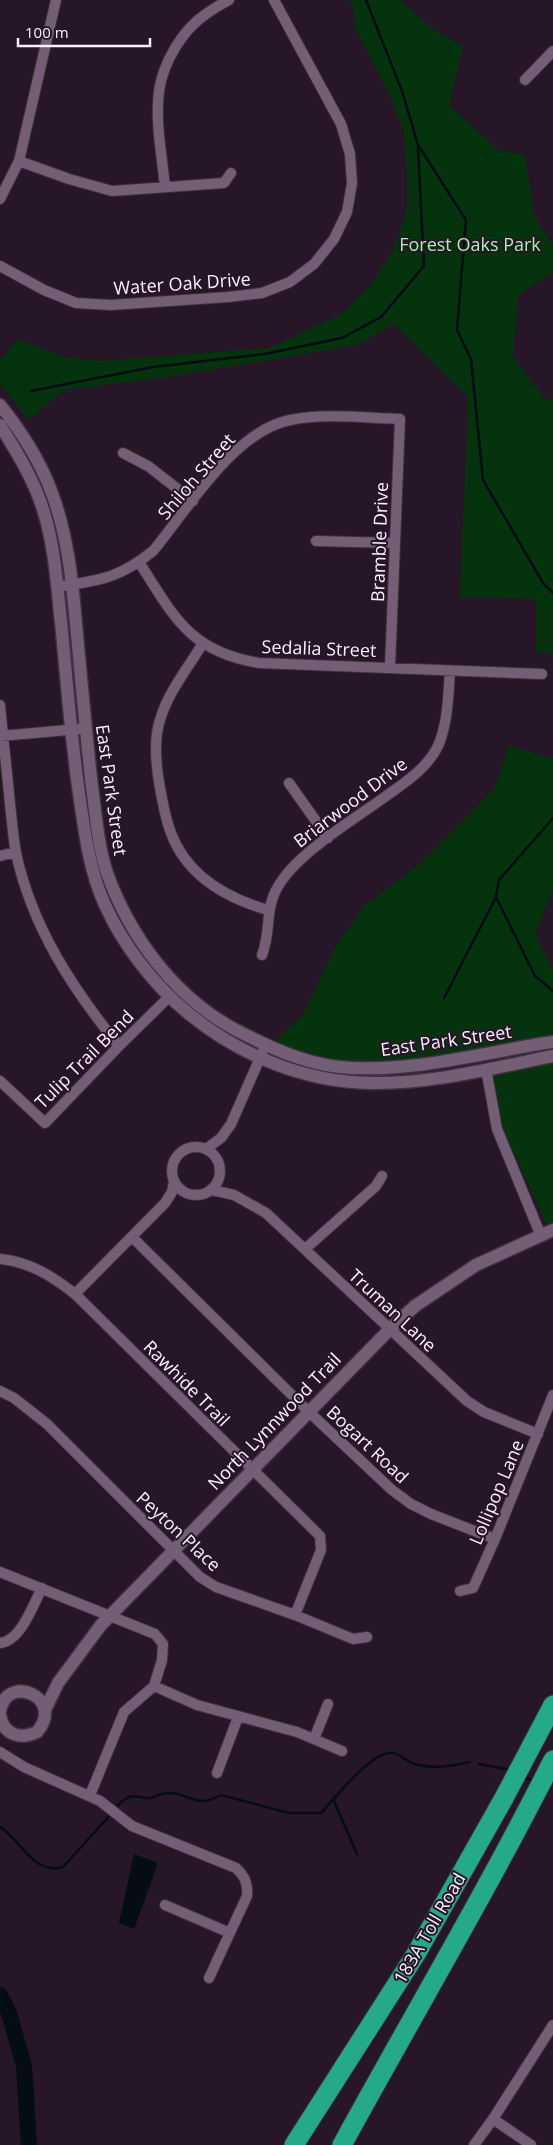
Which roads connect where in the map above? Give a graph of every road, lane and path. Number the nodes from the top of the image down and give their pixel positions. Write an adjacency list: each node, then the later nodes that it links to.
1 (56, 0): 6 (street)
2 (229, 0): 8 (street)
3 (274, 0): 10 (street, Water Oak Drive)
4 (553, 51): 5 (street)
5 (525, 80)
6 (19, 160): 8 (street); 9 (street)
7 (231, 173): 8 (street)
8 (165, 187)
9 (0, 199)
10 (0, 266)
11 (0, 405): 19 (street, East Park Street)
12 (400, 419): 15 (street, Shiloh Street); 17 (street, Bramble Drive)
13 (0, 425): 20 (street, East Park Street)
14 (123, 453): 15 (street)
15 (193, 501): 18 (street, Shiloh Street)
16 (316, 541): 17 (street)
17 (394, 543): 22 (street, Bramble Drive)
18 (139, 562): 19 (street, Shiloh Street); 21 (street, Sedalia Street)
19 (72, 584): 20 (street, Shiloh Street); 26 (street, East Park Street)
20 (57, 587): 27 (street, East Park Street)
21 (203, 644): 22 (street, Sedalia Street); 33 (street)
22 (390, 667): 23 (street, Sedalia Street)
23 (450, 672): 24 (street, Sedalia Street); 30 (street, Briarwood Drive)
24 (542, 674)
25 (0, 705): 28 (street)
26 (86, 728): 27 (street); 37 (street, East Park Street)
27 (71, 729): 28 (street); 35 (street, East Park Street)
28 (1, 736): 31 (street)
29 (288, 783): 30 (street)
30 (328, 838): 33 (street, Briarwood Drive)
31 (16, 852): 32 (street); 38 (street)
32 (0, 856)
33 (268, 910): 34 (street, Briarwood Drive)
34 (262, 955)
35 (170, 996): 38 (street, Tulip Trail Bend); 40 (street, East Park Street)
36 (553, 1042): 37 (street, East Park Street)
37 (265, 1045): 40 (street)
38 (119, 1046): 42 (street, Tulip Trail Bend)
39 (553, 1056): 41 (street, East Park Street)
40 (260, 1058): 41 (street, East Park Street); 43 (street)
41 (486, 1069): 55 (street)
42 (0, 1081)
43 (221, 1138): 44 (street); 45 (street)
44 (206, 1149): 45 (street); 48 (street)
45 (216, 1158): 47 (street)
46 (382, 1176): 56 (street)
47 (220, 1178): 49 (street); 51 (street, Truman Lane)
48 (174, 1181): 50 (street); 52 (street)
49 (212, 1190): 50 (street); 51 (street, Truman Lane)
50 (192, 1195): 52 (street)
51 (234, 1196): 56 (street, Truman Lane)
52 (165, 1203): 54 (street)
53 (553, 1230): 55 (street, North Lynnwood Trail)
54 (132, 1236): 58 (street); 62 (street, Bogart Road)
55 (541, 1236): 59 (street, North Lynnwood Trail)
56 (305, 1249): 59 (street, Truman Lane)
57 (0, 1259): 58 (street, Rawhide Trail)
58 (75, 1294): 64 (street, Rawhide Trail)
59 (389, 1330): 62 (street, North Lynnwood Trail); 63 (street, Truman Lane)
60 (0, 1391): 66 (street, Peyton Place)
61 (553, 1395): 63 (street, Lollipop Lane)
62 (309, 1412): 64 (street, North Lynnwood Trail); 65 (street, Bogart Road)
63 (538, 1434): 65 (street, Lollipop Lane)
64 (252, 1470): 66 (street, North Lynnwood Trail); 71 (street, Rawhide Trail)
65 (496, 1539): 69 (street, Lollipop Lane)
66 (173, 1551): 70 (street, North Lynnwood Trail); 71 (street, Peyton Place)
67 (0, 1572): 68 (street)
68 (42, 1588): 70 (street); 73 (street)
69 (460, 1591)
70 (110, 1615): 74 (street, North Lynnwood Trail); 75 (street)
71 (295, 1615): 72 (street, Peyton Place)
72 (367, 1637)
73 (0, 1643)
74 (58, 1683): 76 (street); 79 (street, North Lynnwood Trail)
75 (154, 1686): 81 (street); 87 (street)
76 (31, 1693): 79 (street); 80 (street)
77 (328, 1704): 82 (street)
78 (553, 1705): 92 (highway, 183A Toll Road)
79 (45, 1710): 80 (street)
80 (1, 1713)
81 (238, 1717): 82 (street); 86 (street)
82 (314, 1739): 83 (street)
83 (342, 1751)
84 (0, 1752): 87 (street)
85 (553, 1760): 96 (highway, 183A Toll Road)
86 (217, 1773)
87 (90, 1795): 89 (street)
88 (165, 1905): 89 (street)
89 (230, 1933): 90 (street)
90 (209, 1978)
91 (552, 2027): 93 (street)
92 (310, 2118): 94 (highway); 95 (highway, 183A Toll Road)
93 (493, 2119): 97 (street); 98 (street)
94 (285, 2145)
95 (294, 2145)
96 (342, 2145)
97 (474, 2145)
98 (532, 2145)

